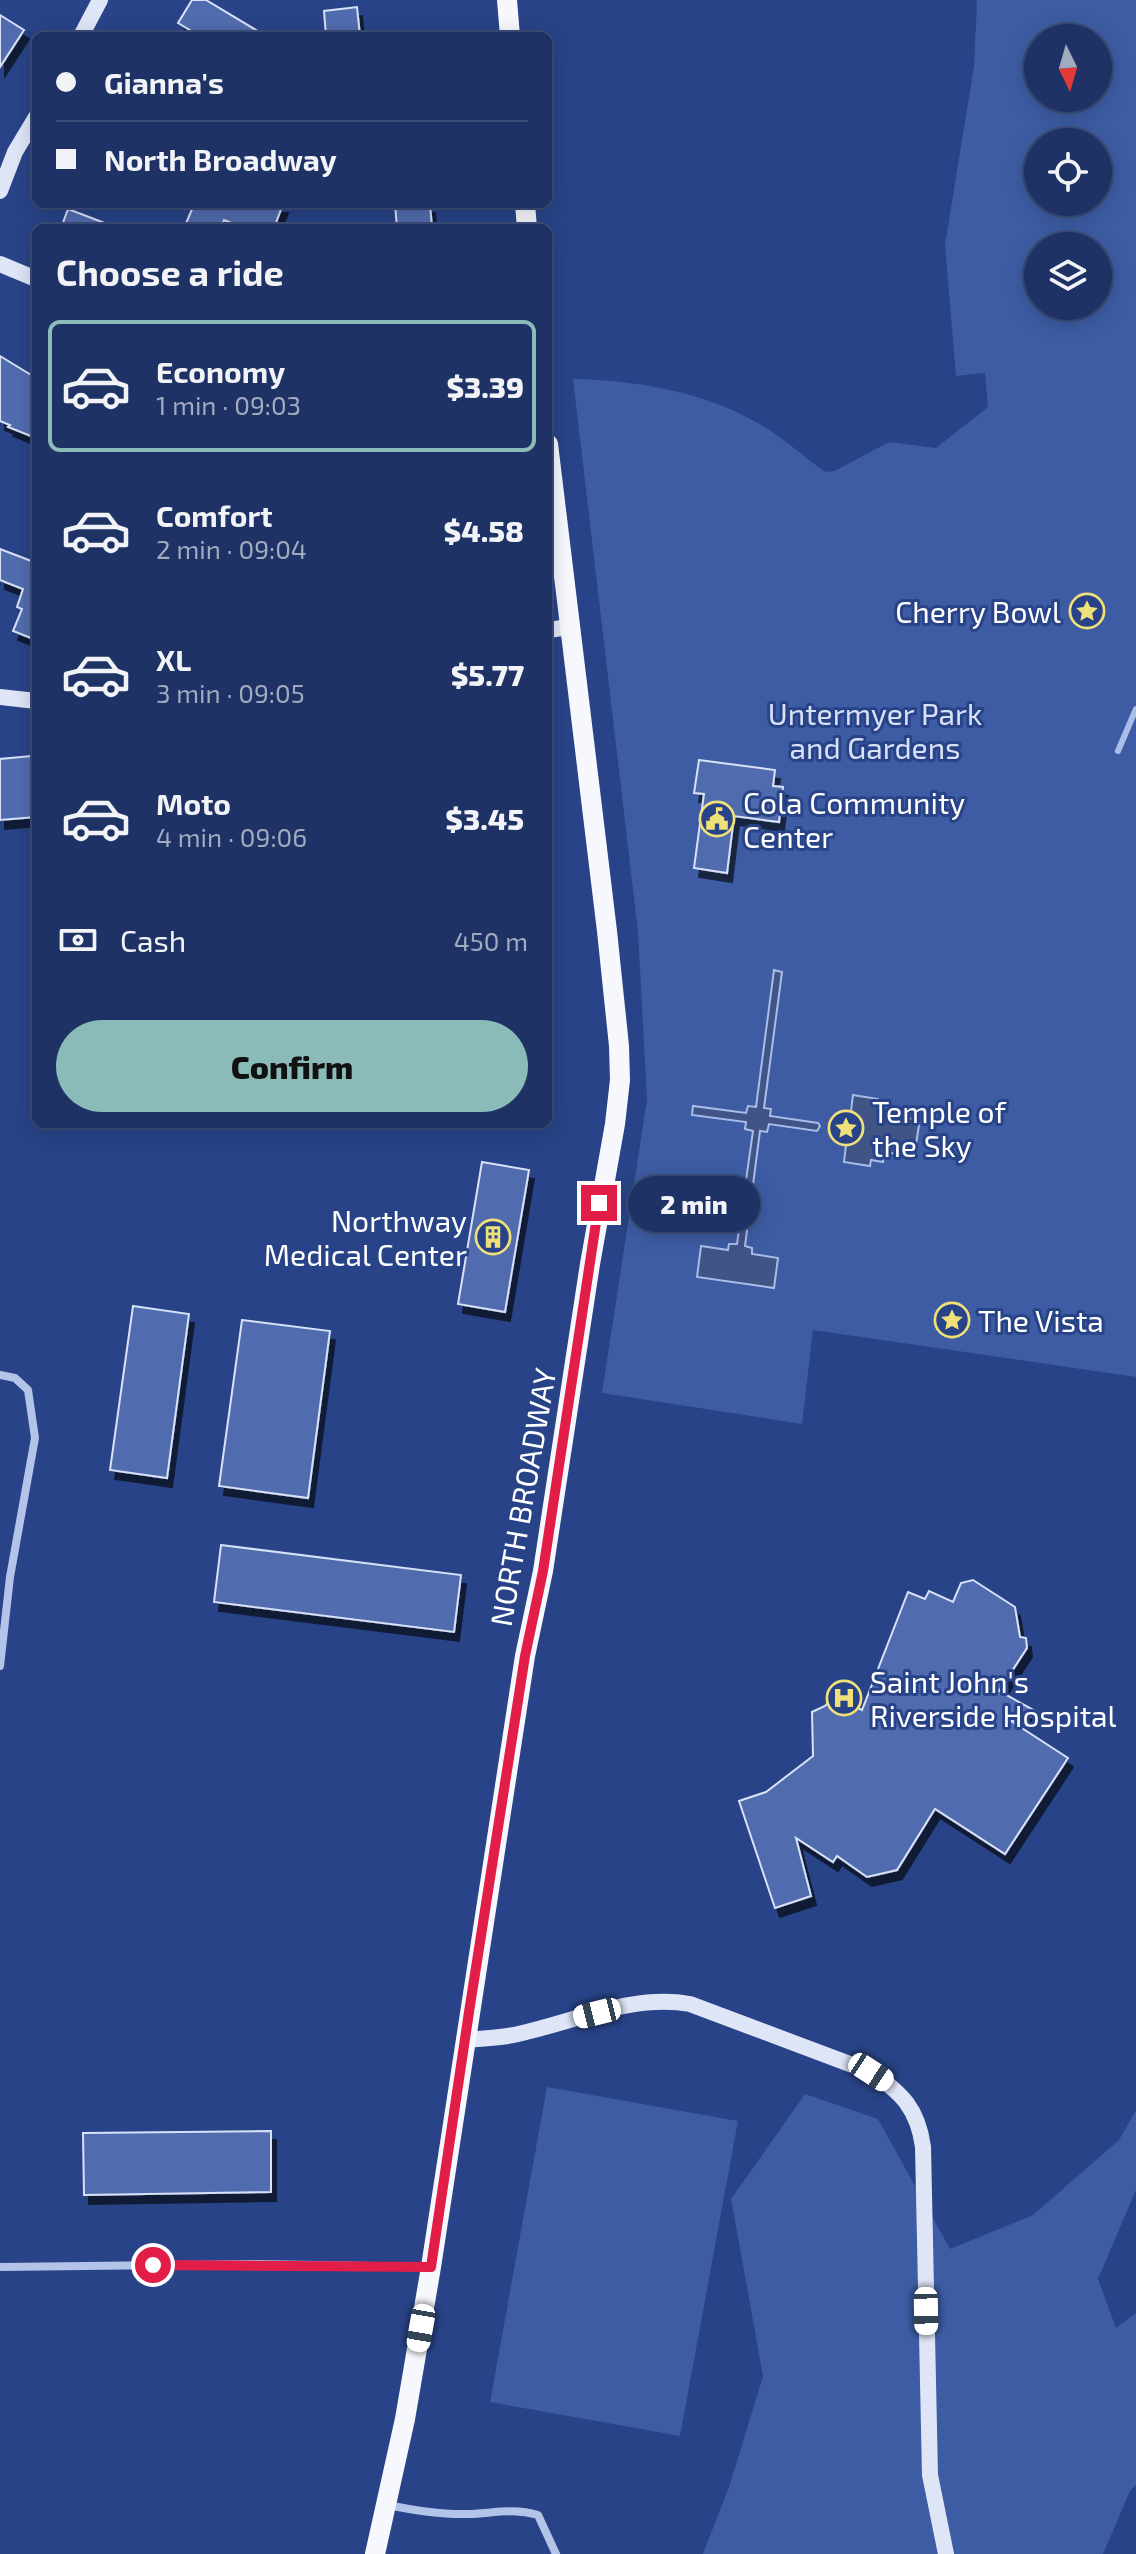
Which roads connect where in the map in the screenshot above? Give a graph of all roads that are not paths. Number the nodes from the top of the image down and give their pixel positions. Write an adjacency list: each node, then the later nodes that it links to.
1 (100, 0): 3 (street)
2 (507, 0): 4 (main road)
3 (83, 32)
4 (510, 32)
5 (32, 124): 6 (street)
6 (0, 191)
7 (0, 264): 8 (street)
8 (32, 277)
9 (552, 479): 10 (main road, NORTH BROADWAY)
10 (569, 627): 11 (street); 16 (main road, NORTH BROADWAY)
11 (552, 629)
12 (0, 697): 13 (street)
13 (32, 701)
14 (0, 1375): 15 (street)
15 (0, 1666)
16 (464, 2040): 18 (main road, NORTH BROADWAY); 22 (street)
17 (0, 2267): 18 (street)
18 (431, 2267): 19 (main road, NORTH BROADWAY)
19 (387, 2505): 20 (main road, NORTH BROADWAY); 21 (street)
20 (375, 2554)
21 (556, 2554)
22 (946, 2554)

